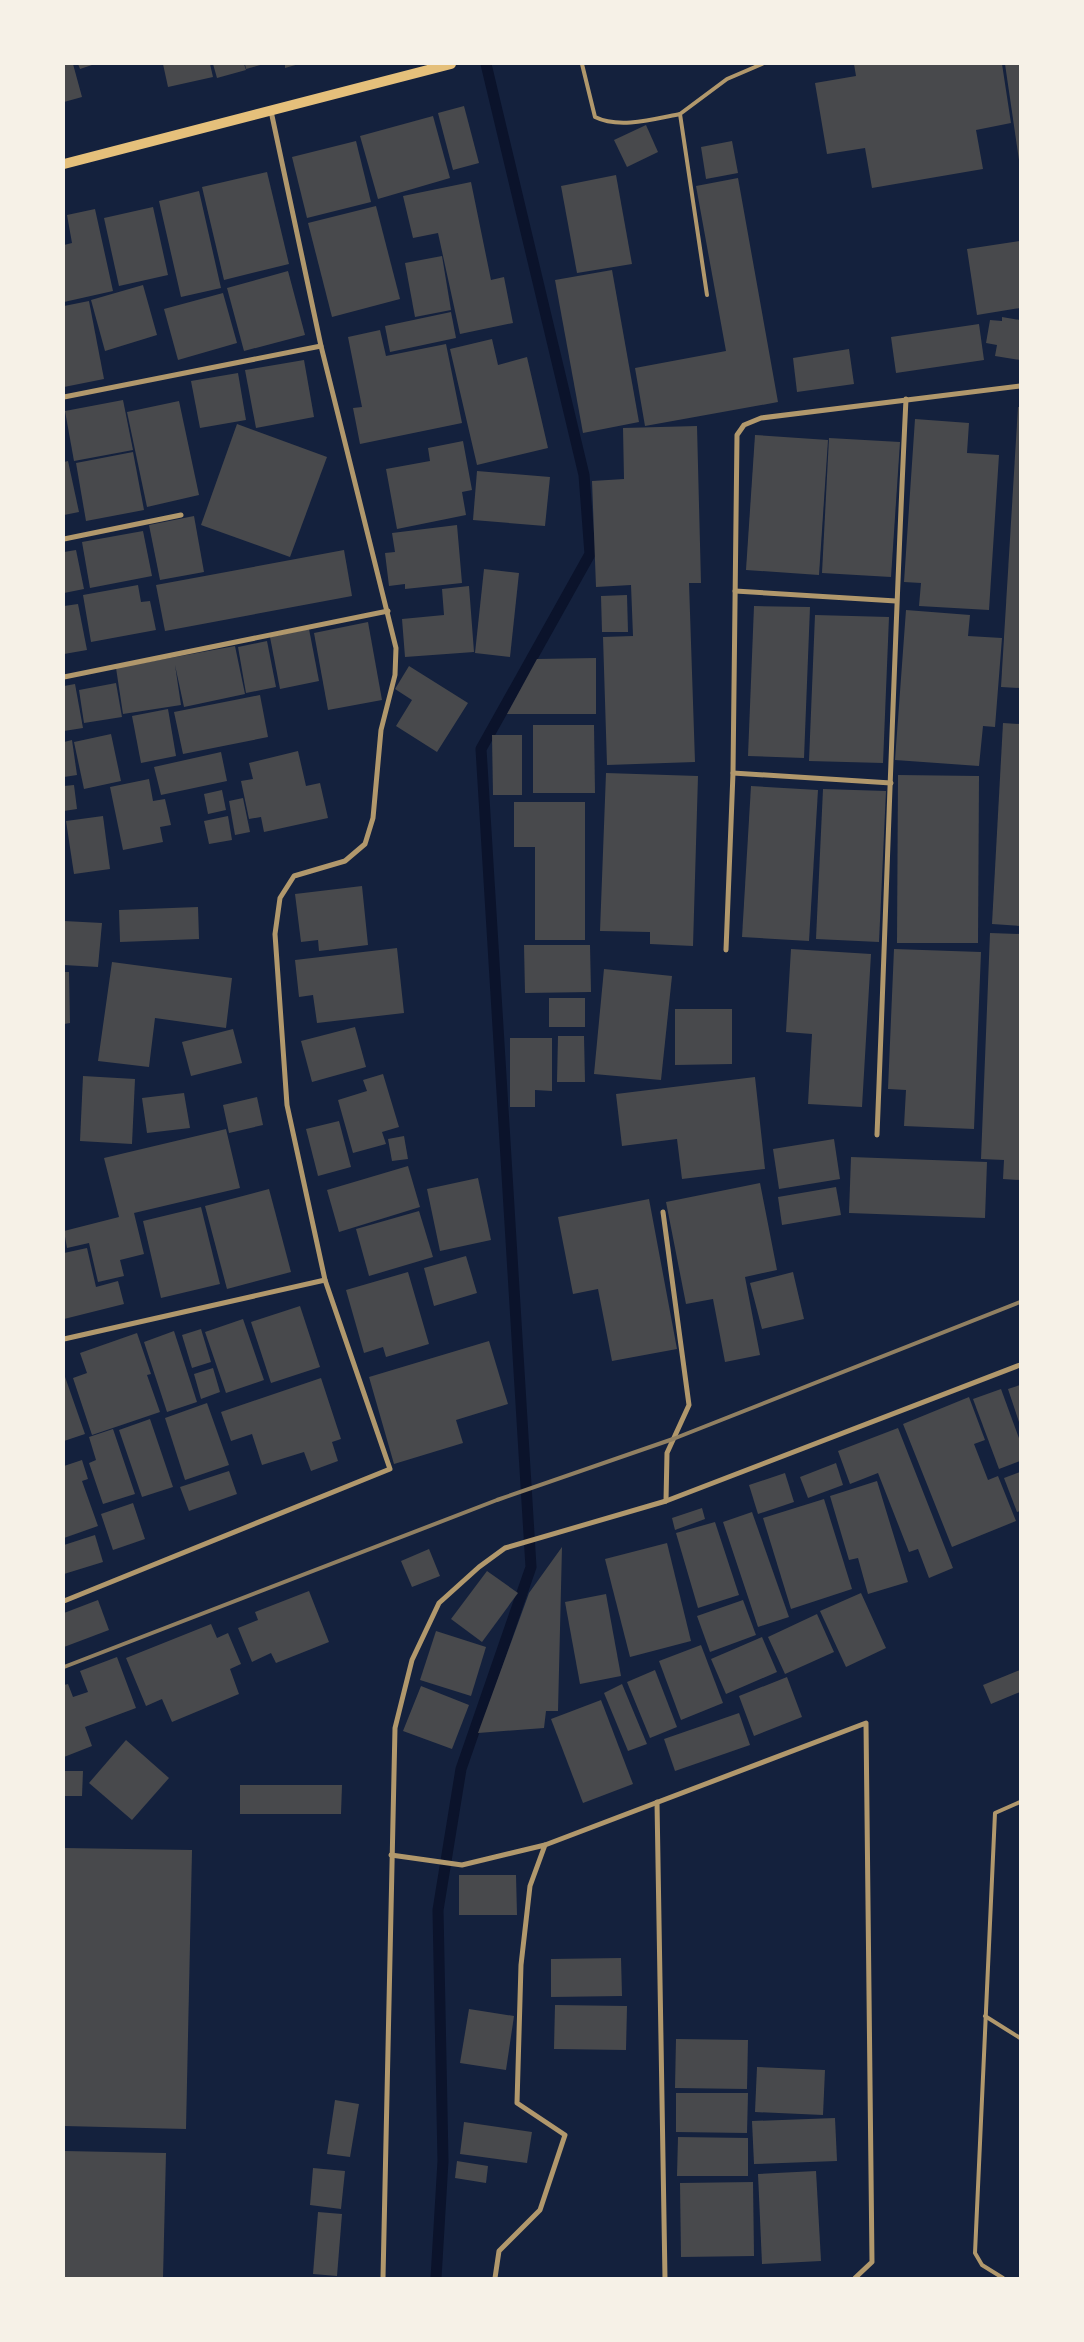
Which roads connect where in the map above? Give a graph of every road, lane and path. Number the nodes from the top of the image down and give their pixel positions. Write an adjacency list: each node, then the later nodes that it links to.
1 (451, 64): 4 (main road)
2 (582, 64): 5 (lane)
3 (762, 64): 5 (lane)
4 (271, 111): 6 (main road); 8 (street)
5 (680, 114): 7 (lane)
6 (64, 164)
7 (707, 295)
8 (321, 346): 10 (street); 16 (street)
9 (1020, 386): 11 (street)
10 (64, 397)
11 (906, 399): 14 (street); 15 (street)
12 (181, 515): 13 (street)
13 (64, 539)
14 (735, 591): 15 (street); 18 (street)
15 (896, 601): 19 (street)
16 (388, 611): 17 (street); 23 (street)
17 (64, 677)
18 (733, 773): 19 (street); 20 (street)
19 (891, 783): 21 (street)
20 (726, 950)
21 (877, 1135)
22 (663, 1212): 26 (street)
23 (325, 1280): 24 (street); 27 (street)
24 (64, 1339)
25 (1020, 1365): 26 (street)
26 (666, 1500): 31 (street)
27 (64, 1601)
28 (658, 1802): 30 (street); 36 (street); 37 (street)
29 (1020, 1802): 32 (lane)
30 (545, 1845): 31 (street); 35 (street)
31 (391, 1855): 34 (street)
32 (985, 2016): 33 (lane); 38 (lane)
33 (1020, 2038)
34 (383, 2278)
35 (495, 2278)
36 (665, 2278)
37 (855, 2278)
38 (1003, 2278)

